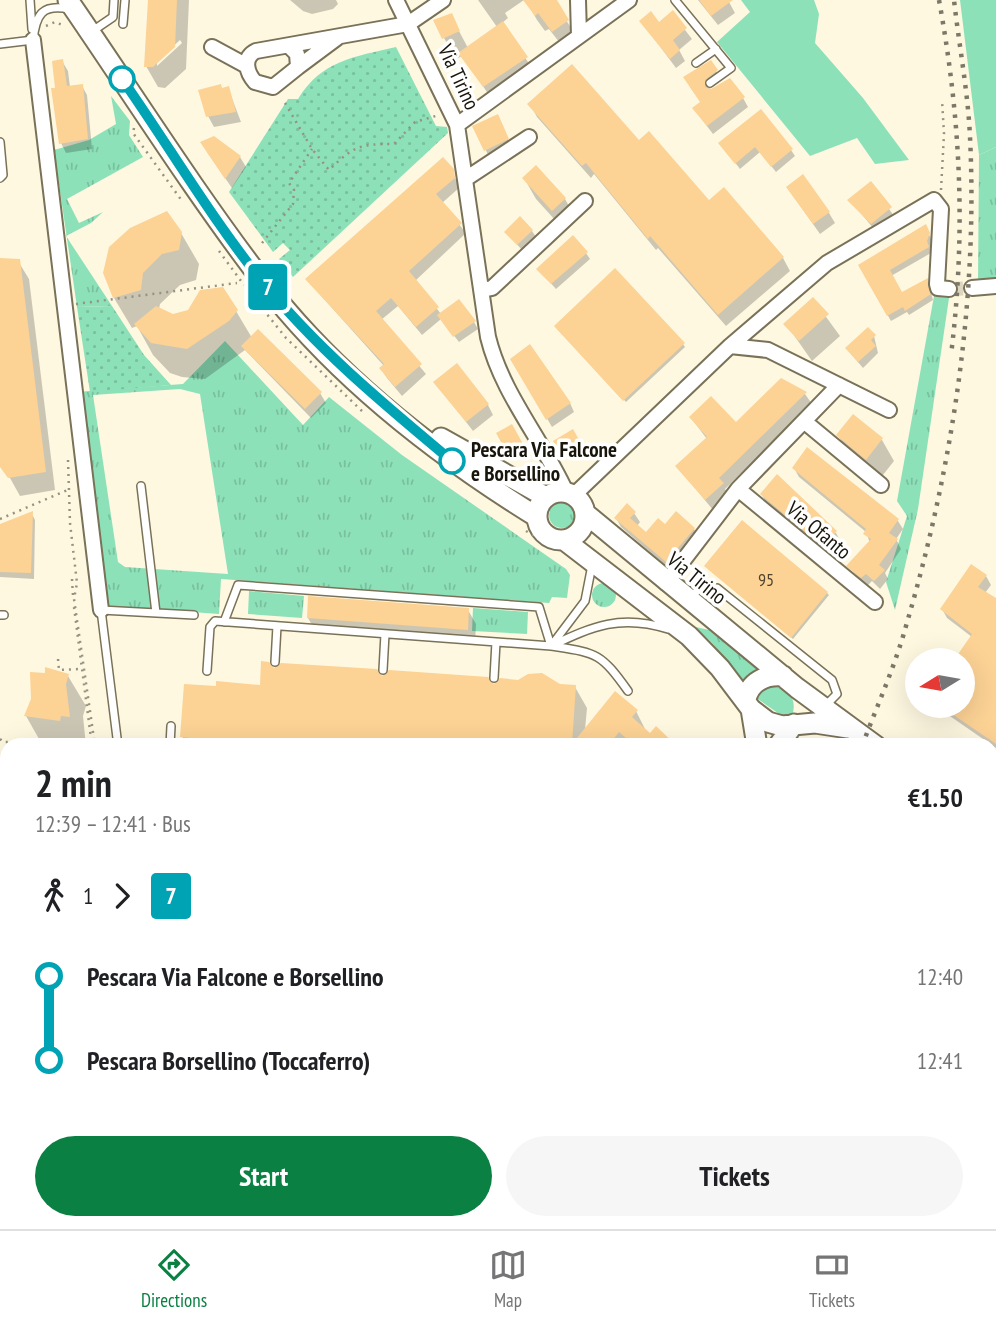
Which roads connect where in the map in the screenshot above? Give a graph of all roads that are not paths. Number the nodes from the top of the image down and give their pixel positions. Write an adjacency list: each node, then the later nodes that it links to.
1 (30, 0): 15 (lane)
2 (114, 0): 13 (lane)
3 (125, 0): 11 (lane)
4 (396, 0): 12 (street, Via Tirino)
5 (443, 0): 12 (street)
6 (580, 0): 10 (street); 16 (street)
7 (629, 0): 10 (street)
8 (675, 0): 20 (lane)
9 (71, 5): 13 (street); 15 (lane)
10 (597, 23): 16 (street)
11 (123, 24)
12 (408, 24): 14 (street); 25 (street, Via Tirino)
13 (90, 33): 37 (street)
14 (341, 35): 18 (street); 23 (street)
15 (36, 36): 17 (lane); 53 (street)
16 (579, 36): 25 (street)
17 (0, 44)
18 (289, 46): 22 (street); 23 (street)
19 (212, 47): 22 (street)
20 (716, 49): 21 (lane); 24 (lane)
21 (696, 64)
22 (247, 65): 23 (street)
23 (299, 67)
24 (710, 83)
25 (457, 125): 29 (street, Via Tirino)
26 (529, 137): 29 (street)
27 (0, 142): 28 (lane)
28 (0, 178)
29 (467, 178): 34 (street, Via Tirino)
30 (585, 201): 34 (street)
31 (996, 286): 33 (street)
32 (943, 288): 35 (street)
33 (972, 288)
34 (482, 290): 43 (street, Via Tirino)
35 (730, 346): 36 (street); 40 (street)
36 (839, 385): 38 (street); 39 (street)
37 (377, 400): 45 (street); 47 (street)
38 (889, 410)
39 (805, 422): 41 (street); 44 (street)
40 (590, 480): 43 (street); 43 (street)
41 (881, 485)
42 (141, 486): 54 (lane)
43 (566, 487): 45 (street); 46 (street)
44 (738, 489): 50 (street); 52 (street, Via Ofanto)
45 (546, 496): 47 (street)
46 (586, 514): 48 (street); 50 (street, Via Tirino)
47 (537, 517): 48 (street)
48 (564, 540): 49 (street)
49 (592, 561): 59 (street); 61 (lane)
50 (666, 583): 51 (street, Via Tirino)
51 (688, 600): 66 (street, Via Tirino); 68 (lane)
52 (875, 602)
53 (101, 610): 54 (lane); 73 (lane)
54 (156, 613): 55 (lane)
55 (194, 615)
56 (225, 622): 57 (lane); 61 (lane); 64 (lane)
57 (277, 626): 58 (lane); 62 (lane)
58 (385, 634): 60 (lane); 63 (lane)
59 (689, 636): 61 (lane); 69 (street)
60 (496, 642): 61 (lane); 65 (lane)
61 (551, 646): 67 (lane)
62 (275, 662)
63 (383, 670)
64 (208, 671)
65 (494, 678)
66 (790, 682): 68 (street, Via Tirino); 69 (street); 70 (street)
67 (628, 691)
68 (834, 703): 72 (street, Via Tirino)
69 (749, 704): 70 (street); 75 (street)
70 (795, 724): 72 (street, Via Tirino); 76 (street)
71 (171, 726): 74 (lane)
72 (849, 729): 77 (street, Via Tirino)
73 (117, 738)
74 (170, 738)
75 (755, 738)
76 (784, 738)
77 (863, 738)

